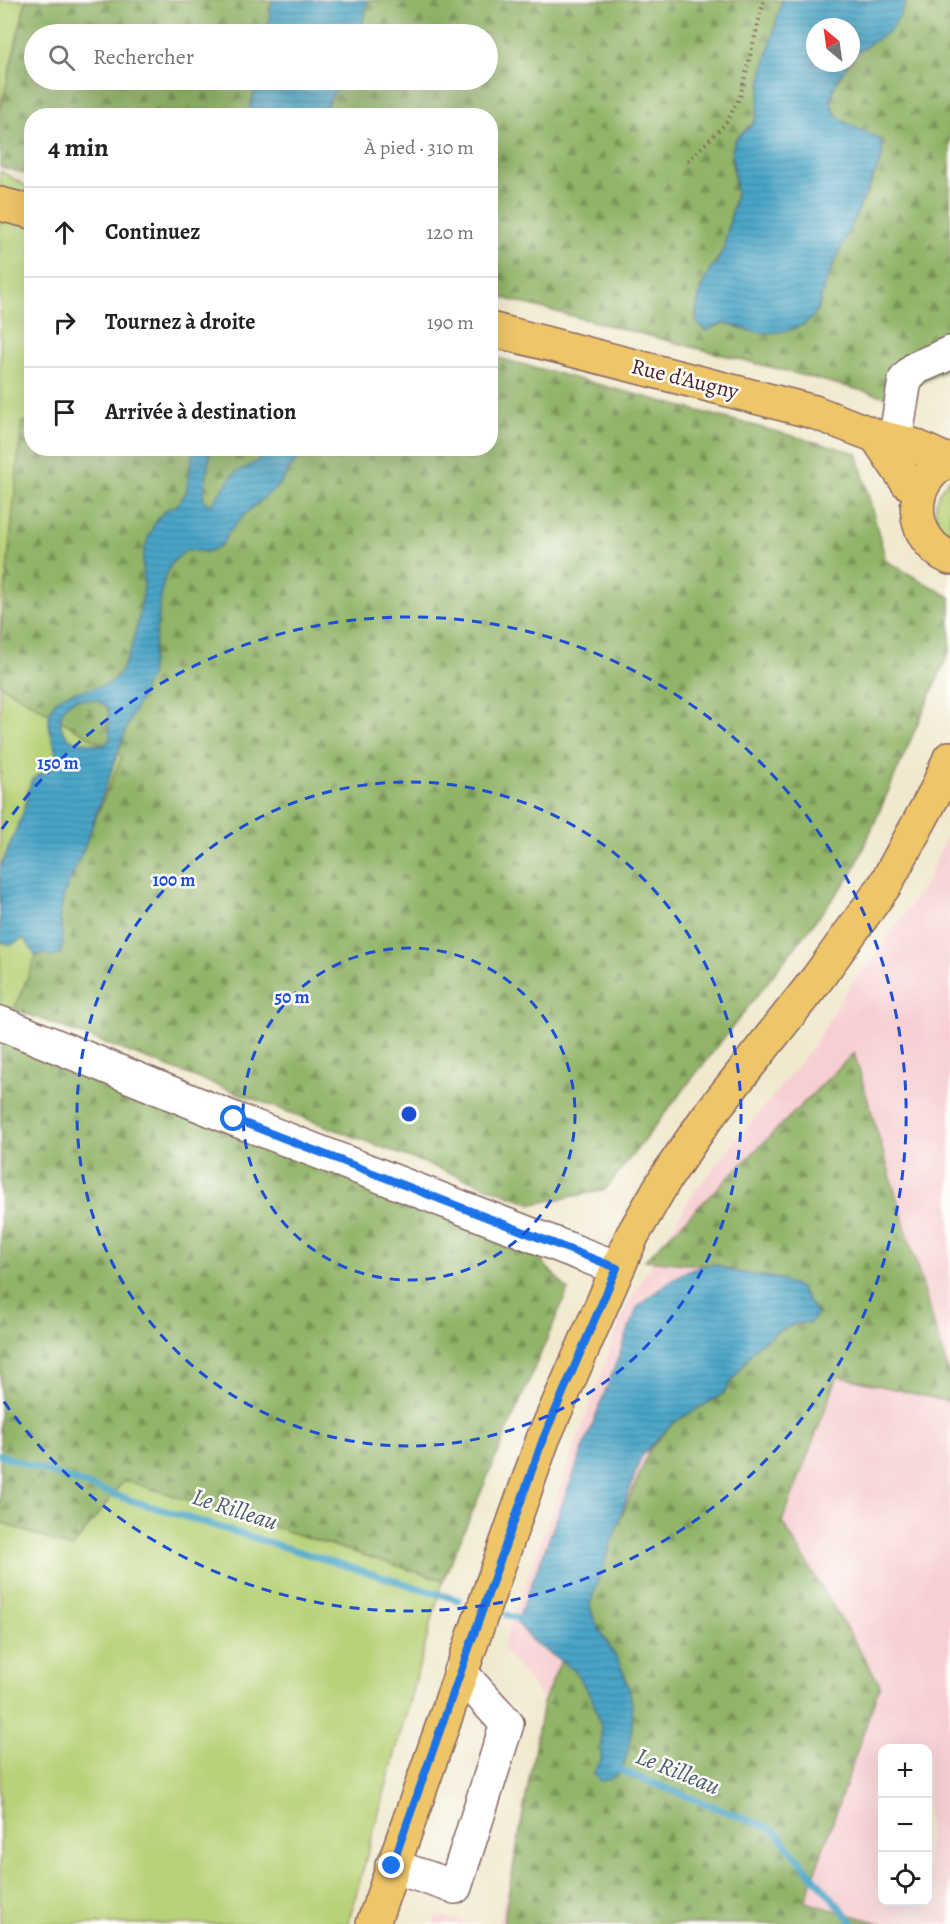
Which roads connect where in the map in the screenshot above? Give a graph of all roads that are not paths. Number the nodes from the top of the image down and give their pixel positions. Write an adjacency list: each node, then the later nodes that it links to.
1 (0, 204): 2 (main road)
2 (24, 210)
3 (498, 331): 5 (main road, Rue d'Augny)
4 (950, 353): 5 (lane)
5 (886, 438): 6 (main road, Rue d'Augny); 7 (main road)
6 (949, 460): 7 (main road)
7 (920, 490): 8 (main road)
8 (950, 558)
9 (950, 758): 11 (main road)
10 (0, 1023): 11 (lane)
11 (617, 1268): 12 (main road)
12 (460, 1672): 13 (main road); 13 (lane)
13 (392, 1866): 14 (main road)
14 (373, 1924)

